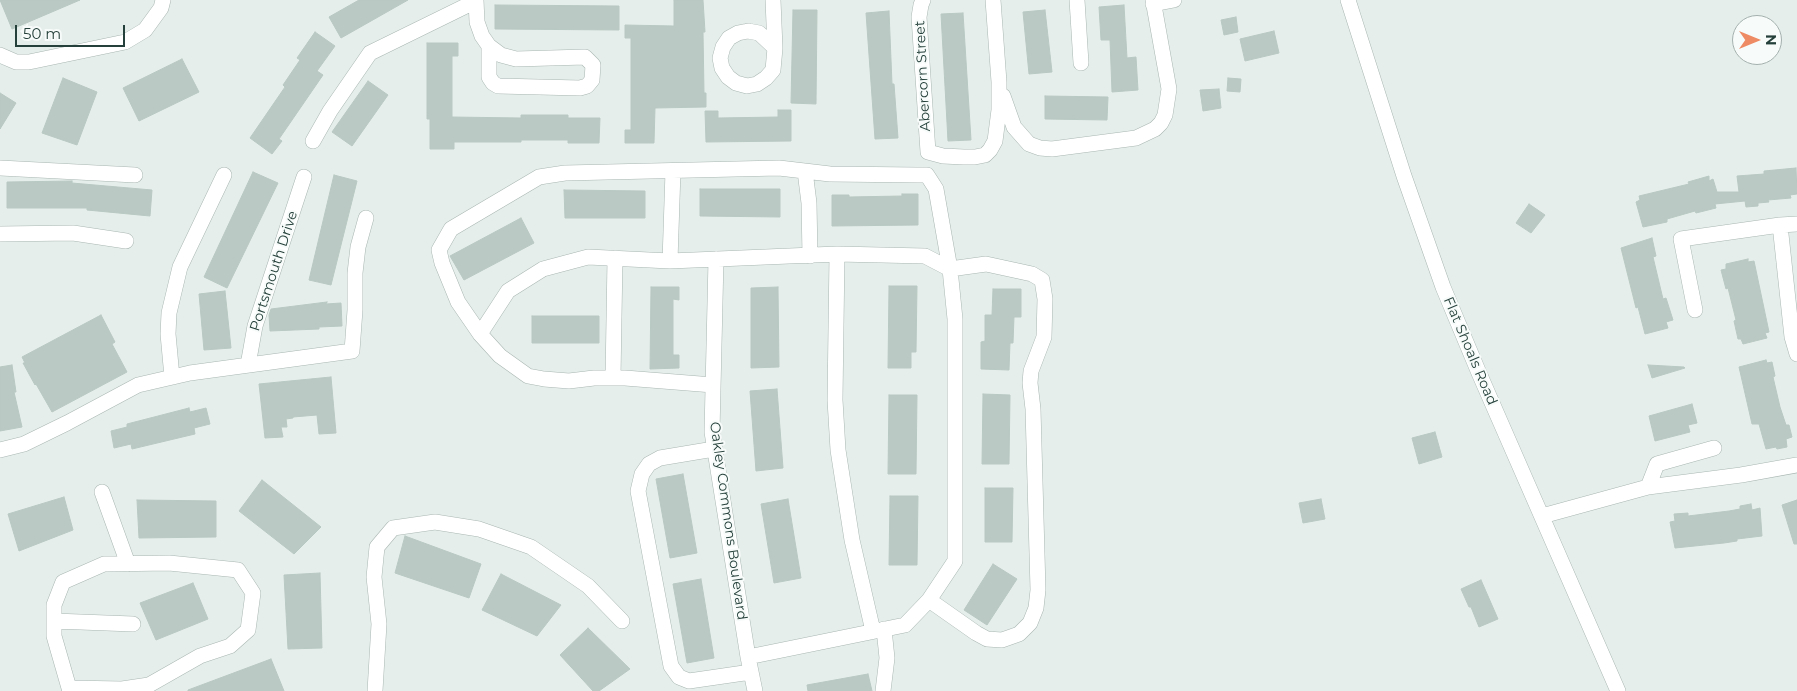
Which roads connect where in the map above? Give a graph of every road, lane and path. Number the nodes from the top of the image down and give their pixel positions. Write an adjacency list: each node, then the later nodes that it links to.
1 (163, 0): 12 (street)
2 (773, 0): 11 (street)
3 (924, 0): 14 (street, Abercorn Street)
4 (993, 0): 14 (street)
5 (1077, 0): 13 (street)
6 (1174, 0): 9 (street)
7 (1348, 0): 47 (street, Flat Shoals Road)
8 (476, 1): 10 (street); 15 (street)
9 (1153, 2): 14 (street)
10 (489, 46): 10 (street)
11 (775, 48)
12 (0, 55)
13 (1081, 63)
14 (999, 82)
15 (313, 141)
16 (0, 168): 19 (street)
17 (673, 171): 18 (street); 31 (street); 35 (street)
18 (805, 171): 28 (street); 32 (street)
19 (135, 175)
20 (224, 175): 38 (street)
21 (304, 178): 37 (street, Portsmouth Drive)
22 (366, 218): 37 (street)
23 (1797, 224): 24 (street)
24 (1780, 225): 33 (street); 34 (street)
25 (0, 234): 26 (street)
26 (126, 241)
27 (837, 254): 28 (street); 32 (street); 53 (street)
28 (810, 256): 30 (street)
29 (615, 258): 31 (street); 35 (street); 39 (street)
30 (716, 259): 31 (street); 40 (street, Oakley Commons Boulevard)
31 (670, 261)
32 (950, 268): 49 (street); 49 (street)
33 (1793, 305): 36 (street)
34 (1695, 310)
35 (480, 334): 39 (street)
36 (1797, 354)
37 (248, 366): 38 (street)
38 (172, 377): 43 (street)
39 (614, 378): 40 (street)
40 (713, 385): 42 (street, Oakley Commons Boulevard)
41 (1714, 448): 45 (street)
42 (714, 449): 54 (street, Oakley Commons Boulevard); 55 (street)
43 (0, 450)
44 (1797, 466): 45 (street)
45 (1648, 487): 47 (street)
46 (102, 492): 48 (street)
47 (1542, 516): 61 (street, Flat Shoals Road)
48 (128, 564): 50 (street); 56 (street)
49 (929, 600): 53 (street)
50 (54, 621): 52 (street); 57 (street)
51 (622, 621): 58 (street)
52 (133, 624)
53 (878, 630): 54 (street); 60 (street)
54 (748, 657): 55 (street, Oakley Commons Boulevard)
55 (751, 672): 59 (street, Oakley Commons Boulevard)
56 (150, 688): 57 (street)
57 (68, 689)
58 (374, 691)
59 (755, 691)
60 (883, 691)
61 (1618, 691)

